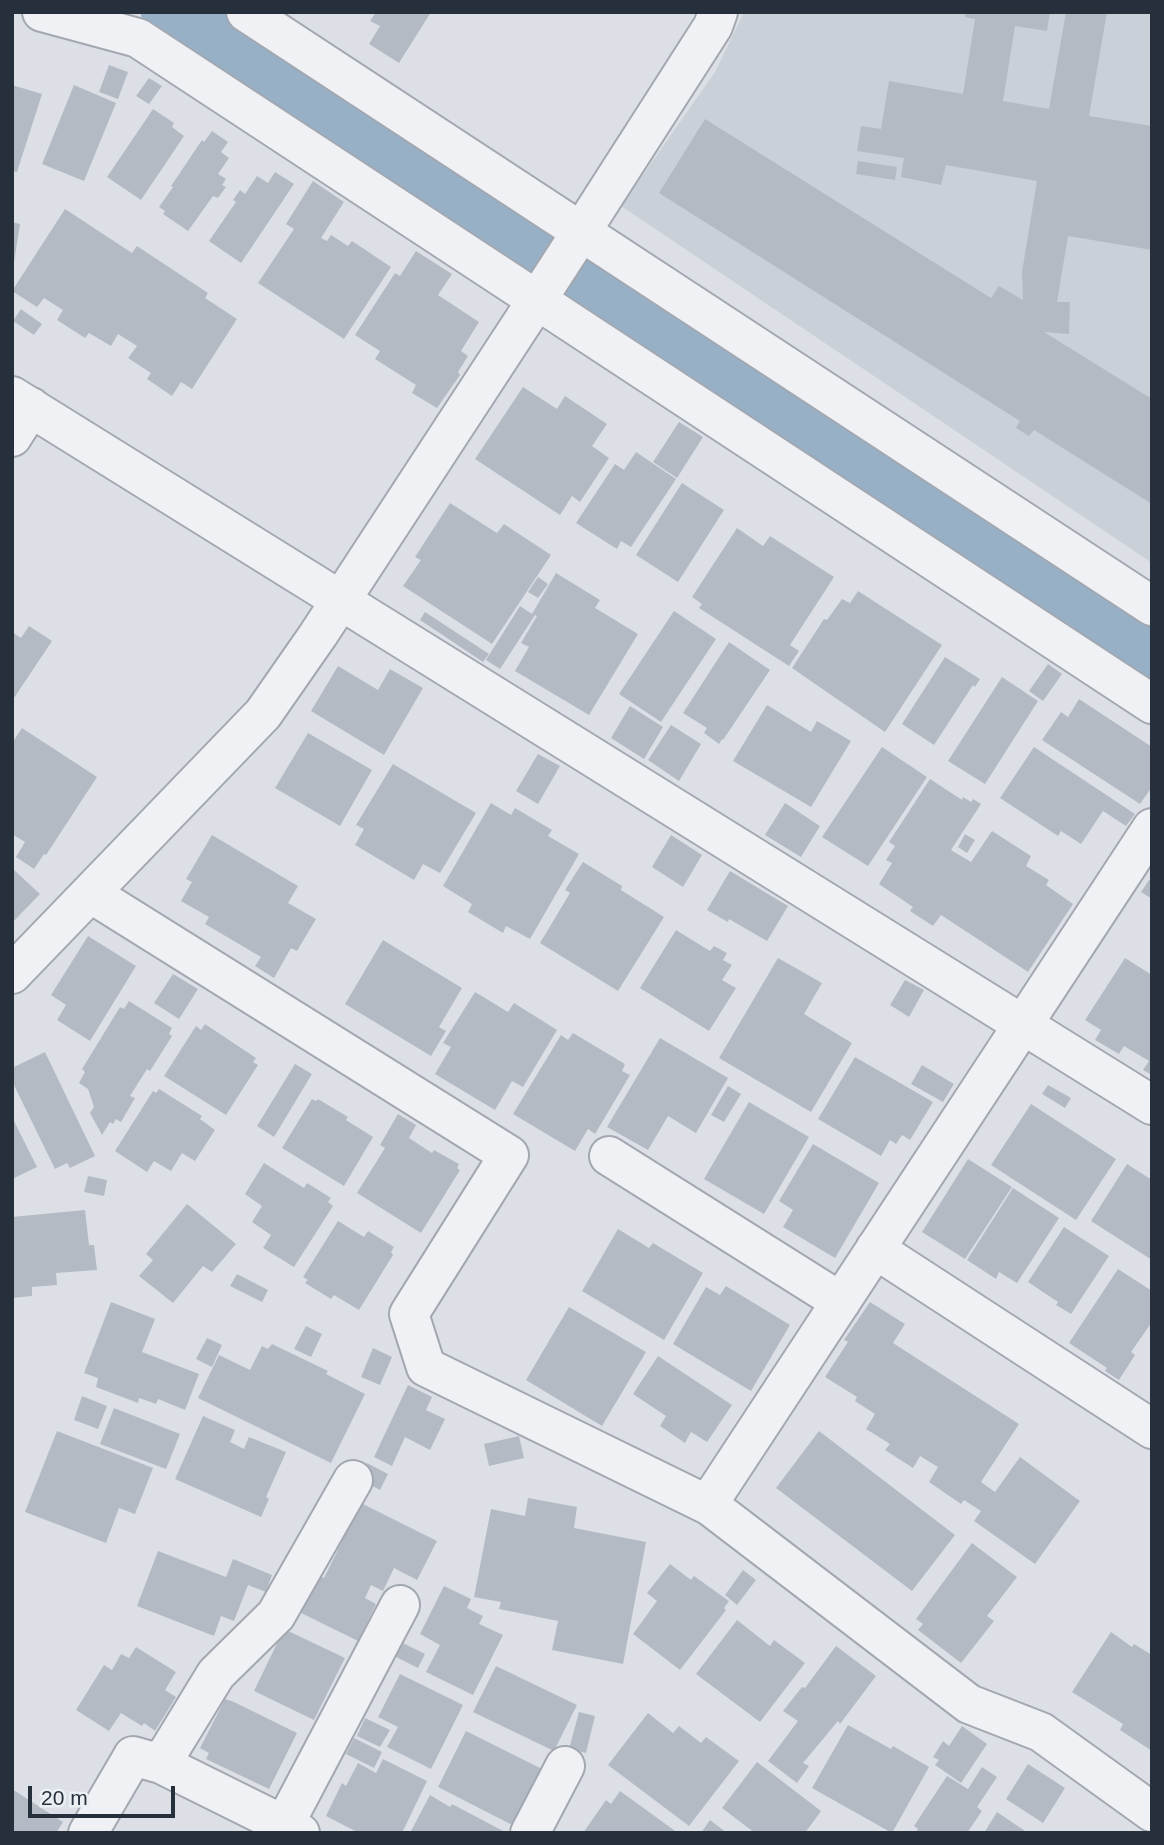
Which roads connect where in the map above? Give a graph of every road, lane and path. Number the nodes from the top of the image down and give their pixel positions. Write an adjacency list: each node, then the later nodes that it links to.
1 (42, 12): 4 (street)
2 (246, 12): 4 (street)
3 (718, 12): 4 (street)
4 (559, 267): 6 (street); 7 (street); 8 (street)
5 (18, 413): 6 (street)
6 (340, 600): 10 (street); 12 (street)
7 (1152, 606)
8 (1152, 704)
9 (1152, 828): 12 (street)
10 (90, 893): 11 (street); 19 (street)
11 (12, 974)
12 (1023, 1024): 13 (street); 15 (street)
13 (1152, 1104)
14 (609, 1156): 16 (street)
15 (875, 1249): 16 (street); 17 (street)
16 (841, 1302): 19 (street)
17 (1152, 1429)
18 (354, 1480): 21 (street)
19 (710, 1506): 23 (street)
20 (400, 1605): 24 (street)
21 (161, 1764): 24 (street); 25 (street)
22 (565, 1766): 26 (street)
23 (1152, 1812)
24 (292, 1829)
25 (88, 1833)
26 (530, 1833)

